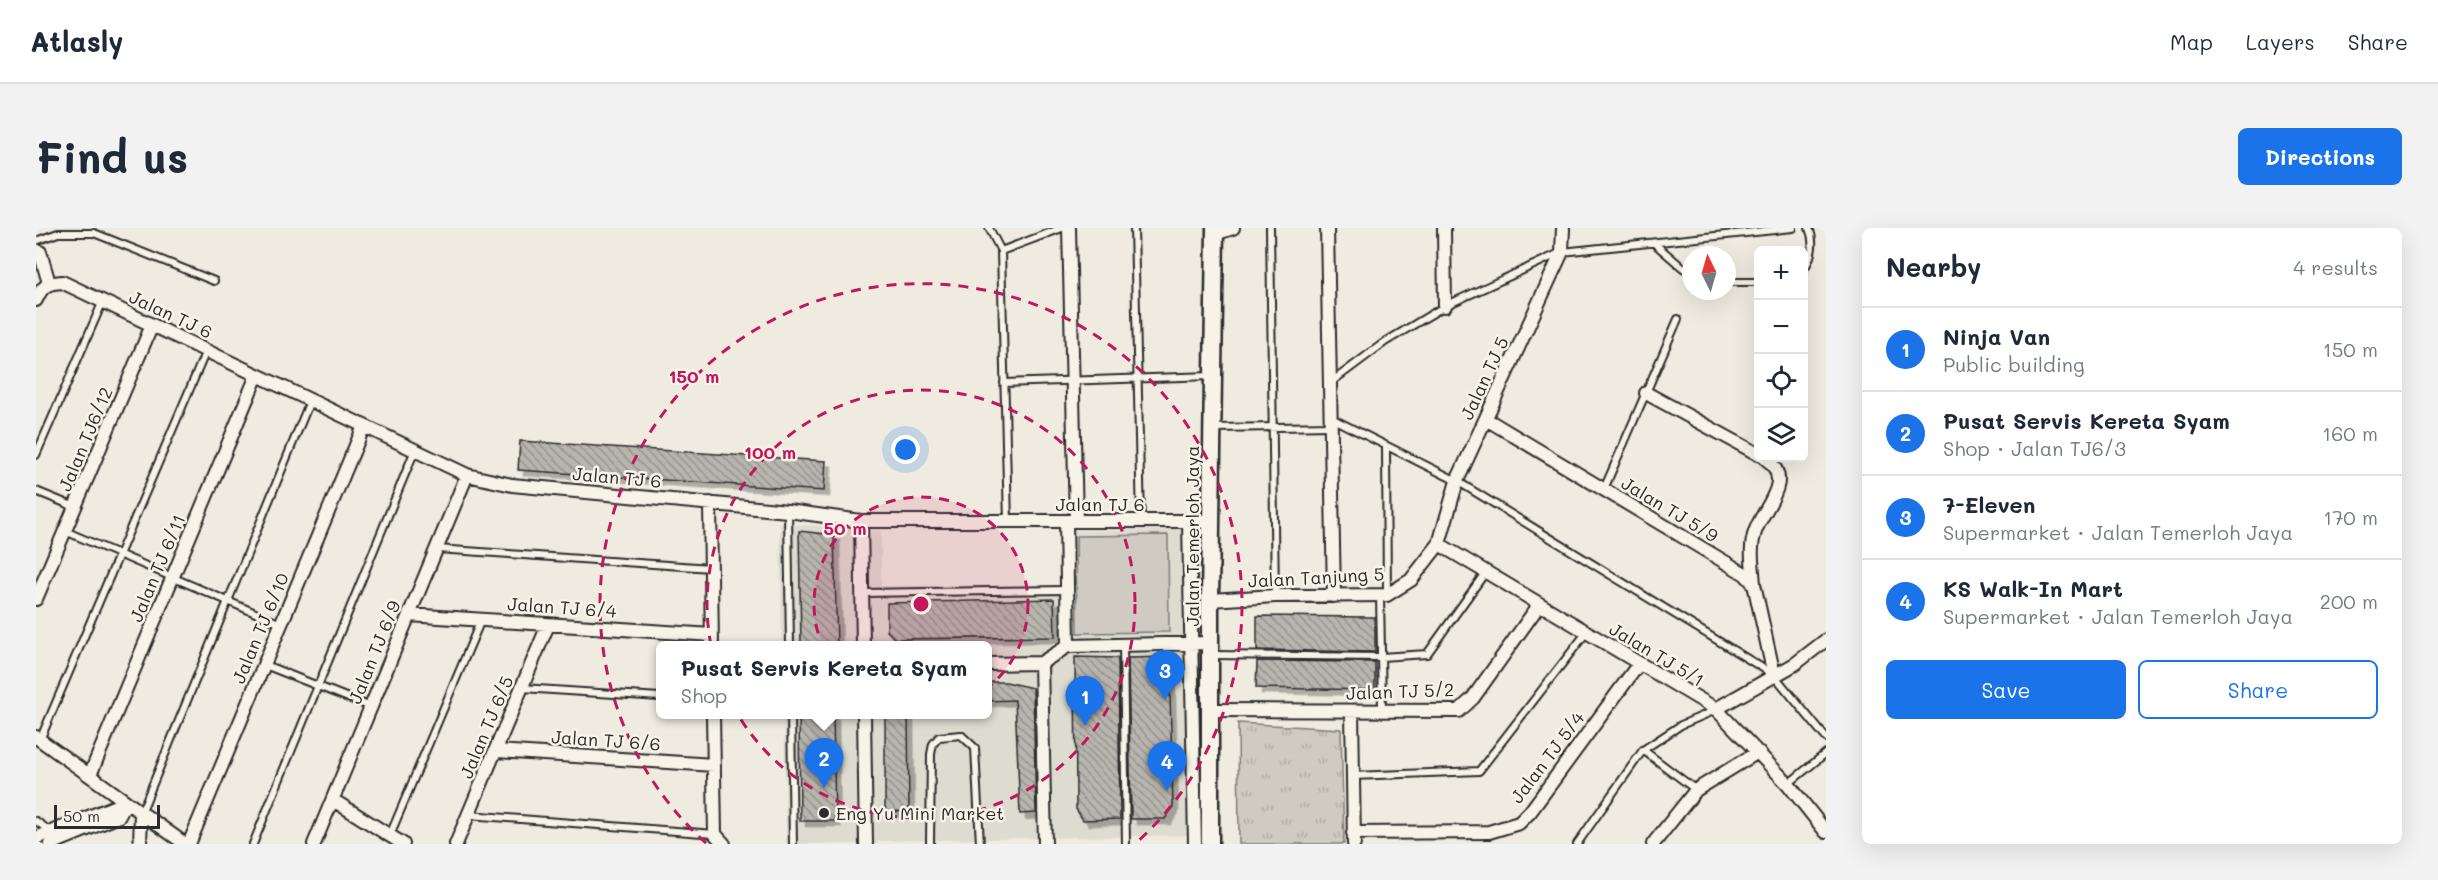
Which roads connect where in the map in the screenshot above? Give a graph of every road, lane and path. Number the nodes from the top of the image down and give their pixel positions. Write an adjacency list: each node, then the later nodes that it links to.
1 (989, 228): 16 (lane)
2 (1062, 228): 16 (lane)
3 (1069, 228): 33 (street)
4 (1134, 228): 32 (lane)
5 (1233, 228): 12 (street)
6 (1270, 228): 41 (lane)
7 (1327, 228): 35 (street)
8 (1444, 228): 26 (street)
9 (1563, 228): 17 (street, Jalan TJ 5)
10 (1793, 228): 14 (lane)
11 (1809, 228): 18 (lane)
12 (1215, 231): 31 (street, Jalan Temerloh Jaya)
13 (36, 241): 20 (lane)
14 (1654, 243): 17 (lane); 19 (lane)
15 (36, 250): 21 (street)
16 (1001, 251): 34 (lane)
17 (1562, 252): 26 (lane); 38 (street, Jalan TJ 5)
18 (1808, 262)
19 (1682, 267)
20 (214, 281)
21 (56, 282): 24 (street); 25 (street, Jalan TJ 6)
22 (1736, 282): 23 (lane)
23 (1754, 282)
24 (36, 300)
25 (103, 301): 28 (street, Jalan TJ 6); 46 (lane)
26 (1445, 306): 35 (lane)
27 (1678, 319): 36 (lane)
28 (152, 325): 29 (street, Jalan TJ 6); 53 (street, Jalan TJ6/12)
29 (206, 351): 30 (street, Jalan TJ 6); 64 (lane)
30 (257, 375): 37 (street, Jalan TJ 6); 67 (street, Jalan TJ 6/11)
31 (1213, 376): 32 (lane); 42 (street, Jalan Temerloh Jaya)
32 (1138, 380): 33 (lane); 60 (lane)
33 (1073, 381): 34 (lane); 56 (street)
34 (1004, 383): 59 (lane)
35 (1330, 383): 39 (street)
36 (1646, 393): 45 (street); 50 (lane)
37 (310, 400): 40 (street, Jalan TJ 6); 76 (lane)
38 (1486, 419): 49 (street, Jalan TJ 5); 50 (street, Jalan TJ 5/9)
39 (1330, 422): 41 (lane); 43 (lane); 73 (street)
40 (364, 426): 44 (street, Jalan TJ 6); 80 (street, Jalan TJ 6/10)
41 (1273, 427): 42 (lane); 72 (lane)
42 (1212, 428): 58 (street, Jalan Temerloh Jaya)
43 (1386, 447): 49 (lane); 71 (lane)
44 (415, 450): 48 (street, Jalan TJ 6); 97 (lane)
45 (1754, 452)
46 (36, 455)
47 (1769, 462): 68 (street)
48 (467, 475): 52 (street, Jalan TJ 6); 63 (street, Jalan TJ 6/9)
49 (1457, 481): 62 (street, Jalan TJ 5); 96 (lane)
50 (1604, 490): 68 (street, Jalan TJ 5/9)
51 (36, 491): 53 (lane)
52 (710, 503): 54 (street, Jalan TJ 6); 65 (street)
53 (75, 507): 61 (street, Jalan TJ6/12)
54 (788, 511): 55 (street, Jalan TJ 6); 85 (lane)
55 (861, 521): 59 (street, Jalan TJ 6); 70 (street)
56 (1071, 521): 59 (street, Jalan TJ 6); 60 (street, Jalan TJ 6); 69 (street)
57 (1189, 521): 58 (street, Jalan TJ 6); 60 (street, Jalan TJ 6); 87 (street)
58 (1212, 521): 75 (street, Jalan Temerloh Jaya)
59 (1008, 522)
60 (1141, 523)
61 (65, 531): 64 (lane); 74 (street, Jalan TJ6/12)
62 (1439, 544): 66 (street, Jalan TJ 5/1); 71 (street, Jalan Tanjung 5)
63 (436, 549): 65 (lane); 78 (street, Jalan TJ 6/9)
64 (120, 556): 67 (lane); 108 (lane)
65 (711, 568): 83 (street)
66 (1485, 573): 77 (street, Jalan TJ 5/1); 91 (lane)
67 (173, 577): 76 (lane); 115 (street, Jalan TJ 6/11)
68 (1754, 584): 96 (street)
69 (1067, 590): 70 (lane); 89 (street)
70 (862, 593): 86 (street)
71 (1383, 595): 73 (street, Jalan Tanjung 5); 91 (lane)
72 (1275, 596): 73 (street, Jalan Tanjung 5); 75 (street, Jalan Tanjung 5)
73 (1334, 596)
74 (36, 599)
75 (1210, 600): 90 (street, Jalan Temerloh Jaya)
76 (227, 601): 80 (lane); 121 (lane)
77 (1539, 606): 82 (street, Jalan TJ 5/1); 103 (street, Jalan TJ 5/2)
78 (409, 615): 79 (street, Jalan TJ 6/4); 100 (street, Jalan TJ 6/9)
79 (481, 620): 81 (street, Jalan TJ 6/4); 126 (lane)
80 (281, 624): 94 (street, Jalan TJ 6/10)
81 (548, 625): 83 (street, Jalan TJ 6/4); 98 (street, Jalan TJ 6/5)
82 (1586, 633): 95 (street, Jalan TJ 5/1); 116 (lane)
83 (712, 640)
84 (1826, 640): 96 (street)
85 (790, 641)
86 (863, 641)
87 (1191, 644): 88 (street); 90 (street); 143 (street)
88 (1123, 645): 89 (street); 142 (lane)
89 (1068, 646): 92 (street)
90 (1211, 649): 91 (lane); 102 (street, Jalan Temerloh Jaya)
91 (1381, 657): 103 (lane)
92 (1041, 663): 93 (street); 141 (street)
93 (992, 664)
94 (264, 665): 97 (lane); 131 (street, Jalan TJ 6/10)
95 (1638, 665): 101 (street, Jalan TJ 5/1); 129 (street, Jalan TJ 5/4)
96 (1774, 675): 101 (street); 109 (lane)
97 (318, 687): 100 (lane); 132 (lane)
98 (522, 688): 99 (lane); 111 (street, Jalan TJ 6/5)
99 (656, 697)
100 (371, 707): 119 (street, Jalan TJ 6/9)
101 (1716, 709): 110 (lane); 112 (street, Jalan TJ 5/1)
102 (1212, 710): 104 (street, Jalan TJ 5/2); 145 (street, Jalan Temerloh Jaya)
103 (1382, 710): 104 (street, Jalan TJ 5/2)
104 (1352, 711): 116 (street)
105 (713, 719): 114 (street)
106 (791, 719): 137 (lane)
107 (864, 719): 138 (street)
108 (38, 738): 115 (street)
109 (1826, 738)
110 (1643, 750): 118 (lane); 146 (lane)
111 (496, 751): 114 (street, Jalan TJ 6/6); 122 (street, Jalan TJ 6/5)
112 (1758, 752): 117 (street, Jalan TJ 5/1); 118 (street)
113 (1826, 753): 117 (lane)
114 (714, 765): 125 (street)
115 (90, 775): 120 (street)
116 (1353, 776): 129 (street)
117 (1788, 784): 124 (street, Jalan TJ 5/1)
118 (1696, 790): 147 (street)
119 (333, 800): 126 (street); 133 (street, Jalan TJ 6/9)
120 (126, 802): 121 (street); 128 (street)
121 (141, 813): 130 (street); 131 (street)
122 (468, 815): 125 (lane); 135 (street, Jalan TJ 6/5)
123 (36, 821): 128 (lane)
124 (1826, 832)
125 (714, 834): 136 (street)
126 (390, 836): 134 (street)
127 (36, 838): 128 (street)
128 (51, 838)
129 (1353, 838)
130 (140, 844)
131 (187, 844)
132 (253, 844)
133 (314, 844)
134 (404, 844)
135 (456, 844)
136 (724, 844)
137 (793, 844)
138 (866, 844)
139 (930, 844): 140 (lane)
140 (980, 844)
141 (1045, 844)
142 (1126, 844)
143 (1195, 844)
144 (1205, 844): 145 (street)
145 (1210, 844)
146 (1577, 844)
147 (1653, 844)

